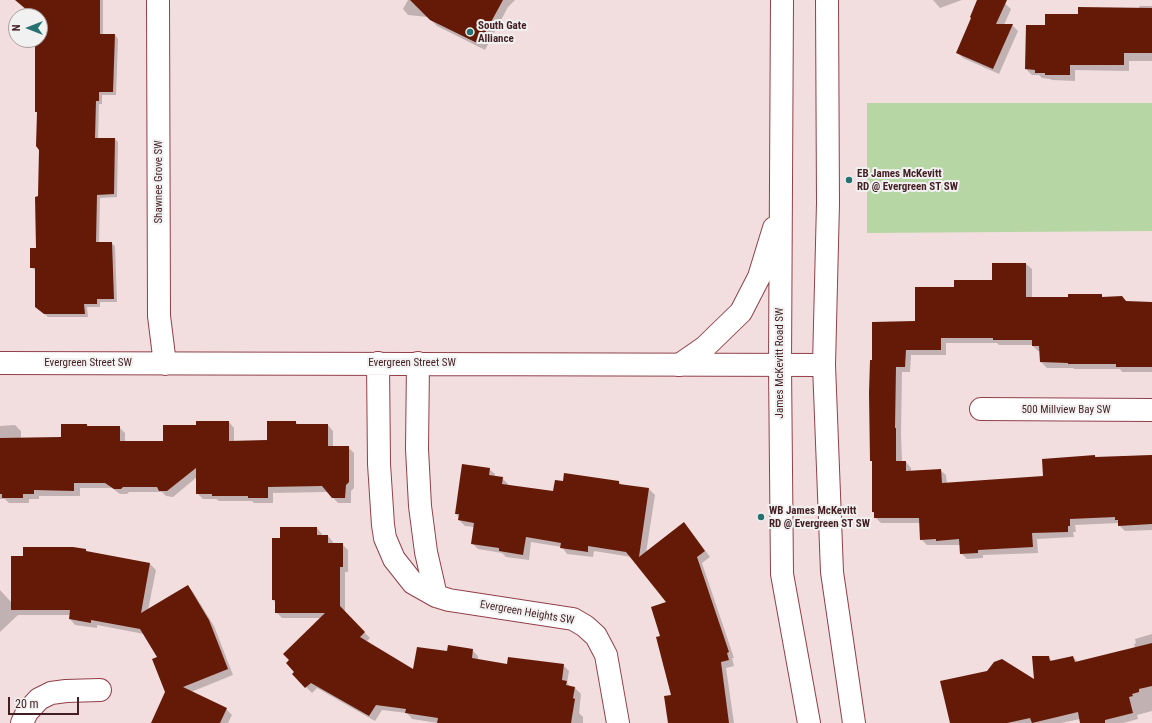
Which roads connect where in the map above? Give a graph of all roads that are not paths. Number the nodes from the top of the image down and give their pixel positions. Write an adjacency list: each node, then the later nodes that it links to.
1 (158, 0): 8 (street, Shawnee Grove SW)
2 (782, 0): 4 (street, James McKevitt Road SW)
3 (827, 0): 11 (street)
4 (781, 206): 9 (street); 10 (street, James McKevitt Road SW)
5 (0, 363): 8 (street, Evergreen Street SW)
6 (378, 363): 7 (street, Evergreen Street SW); 8 (street, Evergreen Street SW); 14 (street, Evergreen Heights SW)
7 (418, 363): 9 (street, Evergreen Street SW); 14 (street)
8 (165, 364)
9 (679, 365): 10 (street, Evergreen Street SW)
10 (780, 365): 11 (street, Evergreen Street SW); 18 (street, James McKevitt Road SW)
11 (824, 365): 19 (street)
12 (981, 409): 13 (street, 500 Millview Bay SW)
13 (1152, 410)
14 (436, 596): 17 (street, Evergreen Heights SW)
15 (100, 690): 16 (street)
16 (22, 723)
17 (618, 723)
18 (809, 723)
19 (854, 723)

